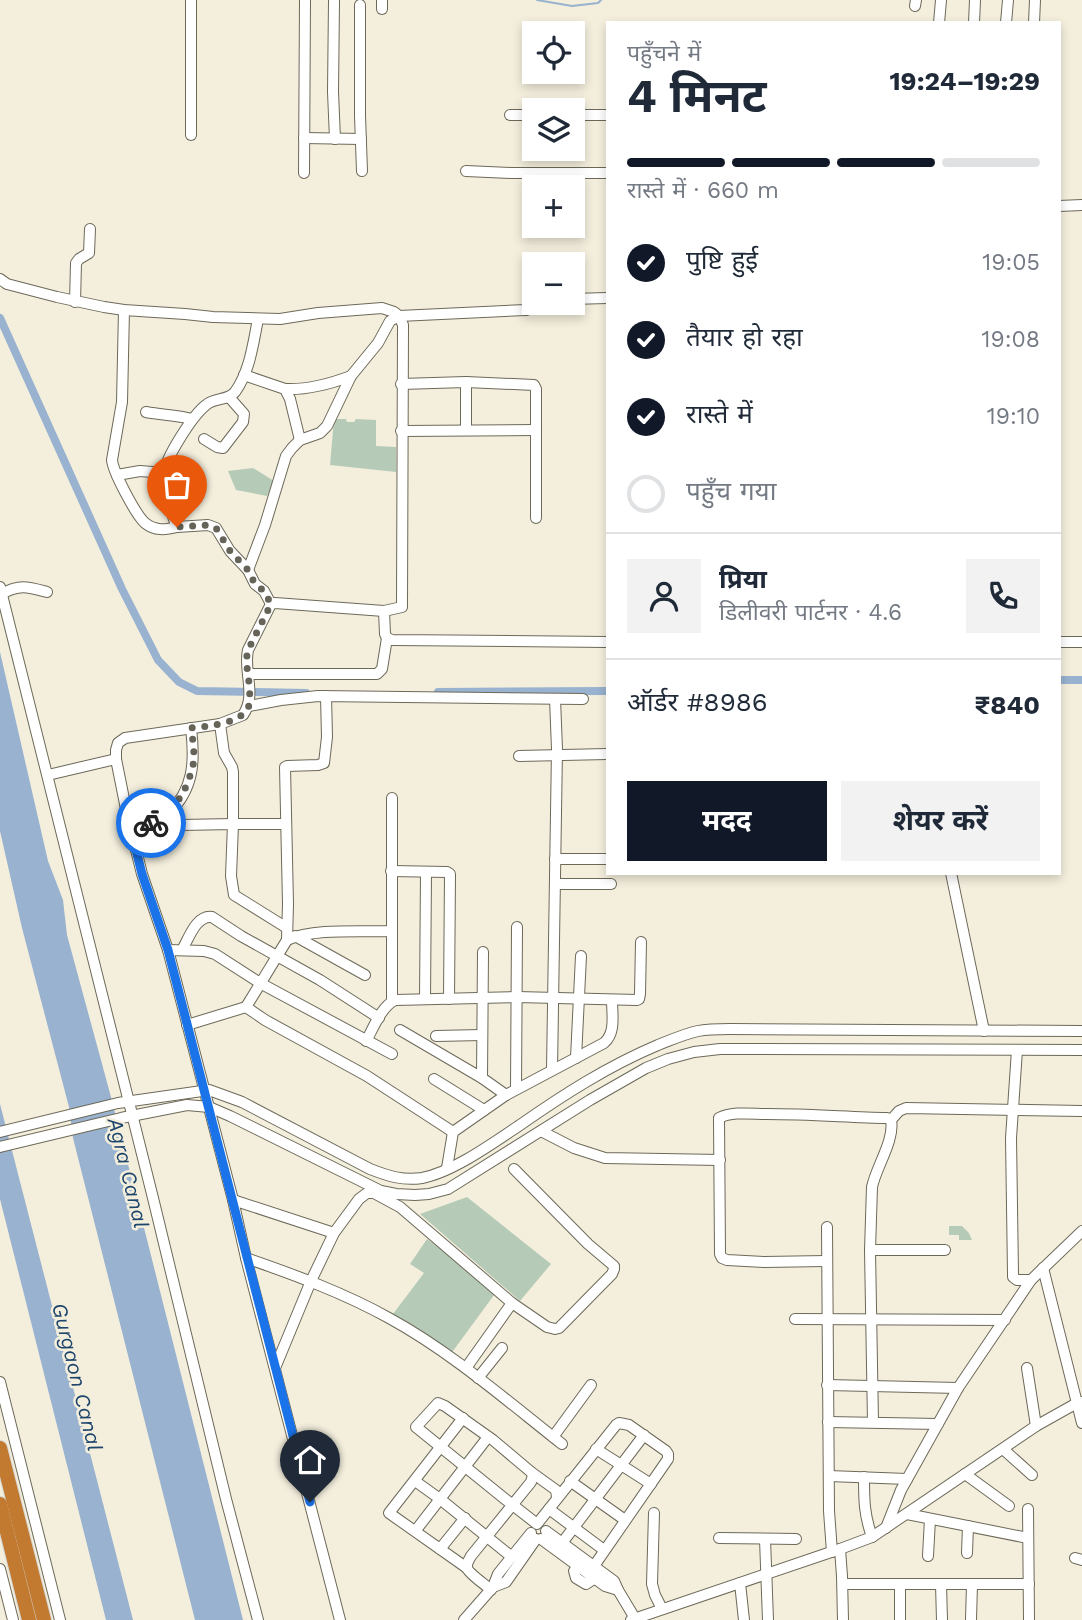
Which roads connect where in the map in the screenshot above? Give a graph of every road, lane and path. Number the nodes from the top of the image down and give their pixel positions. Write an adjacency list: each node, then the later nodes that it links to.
1 (191, 0): 17 (street)
2 (305, 0): 18 (street)
3 (941, 0): 9 (street)
4 (975, 0): 10 (street)
5 (1007, 0): 11 (street)
6 (1035, 0): 12 (street)
7 (334, 1): 19 (street)
8 (360, 5): 20 (street)
9 (939, 21)
10 (974, 21)
11 (1006, 21)
12 (1034, 21)
13 (510, 115): 14 (street)
14 (522, 115)
15 (585, 115): 16 (street)
16 (606, 115)
17 (191, 135)
18 (304, 138): 19 (street); 23 (street)
19 (335, 139): 20 (street)
20 (361, 139): 21 (street)
21 (362, 171)
22 (466, 171): 24 (street)
23 (304, 173)
24 (606, 173)
25 (1082, 205): 26 (street)
26 (1061, 206)
27 (90, 229): 31 (street)
28 (0, 279): 31 (street)
29 (606, 298): 30 (street)
30 (585, 299)
31 (75, 302): 32 (street)
32 (124, 310): 35 (street); 50 (street)
33 (522, 310): 34 (street)
34 (399, 316): 35 (street); 37 (street); 39 (street)
35 (258, 319): 36 (street)
36 (244, 375): 40 (street); 41 (street)
37 (351, 376): 40 (street); 48 (street)
38 (466, 383): 39 (street); 44 (street); 45 (street)
39 (401, 384): 46 (street)
40 (285, 389): 48 (street)
41 (229, 397): 43 (street); 47 (street)
42 (146, 412): 43 (street)
43 (192, 419): 49 (street)
44 (466, 429): 45 (street); 46 (street)
45 (536, 430): 51 (street)
46 (401, 431): 57 (street)
47 (204, 439)
48 (300, 440): 53 (street)
49 (164, 473): 50 (street); 52 (street)
50 (117, 475): 52 (street)
51 (536, 518)
52 (177, 527): 53 (street)
53 (248, 570): 56 (street)
54 (1, 590): 55 (street); 73 (street)
55 (47, 592)
56 (271, 604): 57 (street); 62 (street)
57 (384, 611): 58 (street)
58 (387, 638): 59 (street); 62 (street)
59 (606, 642)
60 (1061, 642): 61 (street)
61 (1082, 642)
62 (248, 674): 66 (street)
63 (326, 696): 64 (street); 66 (street); 76 (street)
64 (555, 699): 65 (street); 70 (street)
65 (583, 699)
66 (249, 704): 67 (street)
67 (220, 724): 68 (street); 75 (street)
68 (191, 728): 72 (street); 77 (street)
69 (606, 754): 70 (street)
70 (557, 755): 71 (street); 78 (street)
71 (519, 756)
72 (116, 759): 73 (street); 77 (street)
73 (48, 775): 122 (street)
74 (392, 798): 80 (street)
75 (233, 824): 76 (street); 77 (street); 87 (street)
76 (286, 824): 87 (street)
77 (135, 830): 89 (street)
78 (555, 859): 79 (street); 83 (street)
79 (606, 859)
80 (391, 871): 81 (street); 86 (street)
81 (426, 872): 99 (street); 100 (street)
82 (951, 875): 108 (street)
83 (555, 884): 84 (street); 98 (street)
84 (611, 884)
85 (517, 927): 97 (street)
86 (391, 931): 87 (street); 103 (street)
87 (290, 935): 92 (street); 94 (street)
88 (641, 942): 102 (street)
89 (168, 950): 90 (street); 106 (street)
90 (182, 950): 92 (street); 95 (street)
91 (482, 952): 96 (street)
92 (276, 956): 95 (street); 105 (street)
93 (582, 956): 101 (street)
94 (365, 975)
95 (260, 983): 104 (street); 112 (street)
96 (482, 998): 97 (street); 100 (street); 111 (street)
97 (517, 998): 98 (street); 121 (street)
98 (553, 998): 101 (street); 117 (street)
99 (425, 999): 100 (street); 103 (street)
100 (449, 999)
101 (579, 999): 102 (street); 116 (street)
102 (612, 1000): 116 (street)
103 (392, 1001): 105 (street)
104 (246, 1007): 106 (street); 131 (street)
105 (379, 1017): 112 (street)
106 (187, 1025): 120 (street)
107 (400, 1031): 118 (street)
108 (985, 1031): 109 (street); 134 (street)
109 (1082, 1031)
110 (436, 1035): 111 (street)
111 (482, 1035): 118 (street)
112 (366, 1041): 115 (street)
113 (1017, 1050): 114 (street); 125 (street); 129 (street)
114 (1082, 1050)
115 (392, 1054)
116 (576, 1058): 117 (street)
117 (552, 1070): 121 (street)
118 (482, 1078): 121 (street)
119 (434, 1079): 124 (street)
120 (203, 1090): 122 (street); 123 (street); 134 (street)
121 (511, 1092): 124 (street)
122 (123, 1102): 127 (street); 130 (street)
123 (209, 1107): 127 (street); 129 (street); 136 (street)
124 (484, 1110): 131 (street)
125 (1013, 1110): 126 (street); 128 (street); 145 (street)
126 (1082, 1111)
127 (127, 1117): 132 (street); 234 (street)
128 (891, 1120): 133 (street); 140 (street)
129 (541, 1131): 133 (street)
130 (0, 1132)
131 (453, 1132): 134 (street)
132 (0, 1147)
133 (720, 1160): 143 (street)
134 (447, 1168)
135 (514, 1169): 147 (street)
136 (233, 1200): 139 (street); 142 (street)
137 (827, 1227): 143 (street)
138 (1082, 1231): 144 (street)
139 (334, 1233): 146 (street); 147 (street)
140 (870, 1250): 141 (street); 150 (street)
141 (945, 1250)
142 (246, 1258): 146 (street); 153 (street)
143 (826, 1261): 149 (street)
144 (1042, 1268): 145 (street); 162 (street)
145 (1031, 1280): 151 (street)
146 (312, 1281): 153 (street); 154 (street)
147 (512, 1303): 154 (street)
148 (795, 1318): 149 (street)
149 (827, 1318): 150 (street); 159 (street)
150 (872, 1318): 151 (street); 160 (street)
151 (1005, 1320): 161 (street)
152 (502, 1348): 156 (street)
153 (275, 1368): 235 (street)
154 (466, 1368): 156 (street)
155 (1027, 1368): 168 (street)
156 (478, 1378): 158 (street)
157 (0, 1382): 233 (street)
158 (591, 1385)
159 (827, 1385): 160 (street); 164 (street)
160 (872, 1387): 161 (street); 165 (street)
161 (958, 1388): 167 (street)
162 (1080, 1402): 166 (street); 168 (street)
163 (463, 1418): 170 (street); 171 (street); 171 (street)
164 (828, 1422): 165 (street); 180 (street)
165 (873, 1422): 167 (street)
166 (1082, 1423)
167 (938, 1424): 182 (street)
168 (1036, 1426): 174 (street)
169 (644, 1435): 173 (street); 175 (street); 185 (street)
170 (488, 1437): 176 (street); 177 (street)
171 (440, 1447): 176 (street); 183 (street)
172 (0, 1448): 232 (highway)
173 (596, 1449): 175 (street); 184 (street)
174 (1003, 1449): 178 (street); 179 (street)
175 (621, 1465): 185 (street); 188 (street)
176 (465, 1467): 187 (street); 190 (street)
177 (531, 1472): 186 (street); 190 (street)
178 (965, 1474): 191 (street); 195 (street)
179 (1032, 1475)
180 (829, 1476): 181 (street); 213 (street)
181 (864, 1477): 182 (street); 205 (street)
182 (907, 1479): 201 (street)
183 (415, 1481): 187 (street); 202 (street)
184 (570, 1481): 186 (street); 188 (street)
185 (651, 1484): 198 (street)
186 (557, 1497): 192 (street)
187 (440, 1499): 196 (street); 202 (street)
188 (596, 1499): 198 (street); 200 (street)
189 (0, 1504): 231 (highway)
190 (513, 1505): 203 (street); 204 (street)
191 (1009, 1506)
192 (549, 1509): 200 (street); 203 (street)
193 (1028, 1509): 207 (street)
194 (654, 1513): 228 (street)
195 (907, 1514): 197 (street); 201 (street)
196 (465, 1518): 204 (street); 211 (street)
197 (930, 1519): 199 (street); 216 (street)
198 (625, 1520): 212 (street)
199 (968, 1526): 207 (street); 214 (street)
200 (574, 1528): 210 (street); 212 (street)
201 (886, 1528): 205 (street)
202 (416, 1530): 211 (street)
203 (538, 1533): 210 (street); 215 (street); 219 (street); 227 (street)
204 (487, 1536): 215 (street); 217 (street)
205 (872, 1536): 213 (street)
206 (719, 1538): 208 (street)
207 (1028, 1538): 226 (street)
208 (765, 1539): 209 (street); 220 (street)
209 (796, 1539)
210 (562, 1543): 219 (street)
211 (440, 1549): 217 (street)
212 (604, 1550): 219 (street)
213 (836, 1551): 220 (street); 222 (street)
214 (967, 1553)
215 (512, 1556): 227 (street)
216 (928, 1556)
217 (467, 1568): 227 (street)
218 (0, 1569): 230 (street)
219 (597, 1574): 229 (street)
220 (766, 1574): 221 (street); 238 (street)
221 (740, 1583): 228 (street); 237 (street)
222 (843, 1584): 223 (street); 239 (street)
223 (900, 1584): 224 (street); 240 (street)
224 (941, 1584): 225 (street); 241 (street)
225 (972, 1584): 226 (street); 242 (street)
226 (1029, 1584): 243 (street)
227 (492, 1588): 236 (street)
228 (666, 1612): 229 (street)
229 (634, 1619)
230 (13, 1620)
231 (29, 1620)
232 (44, 1620)
233 (60, 1620)
234 (258, 1620)
235 (340, 1620)
236 (464, 1620)
237 (744, 1620)
238 (768, 1620)
239 (843, 1620)
240 (900, 1620)
241 (942, 1620)
242 (971, 1620)
243 (1029, 1620)

